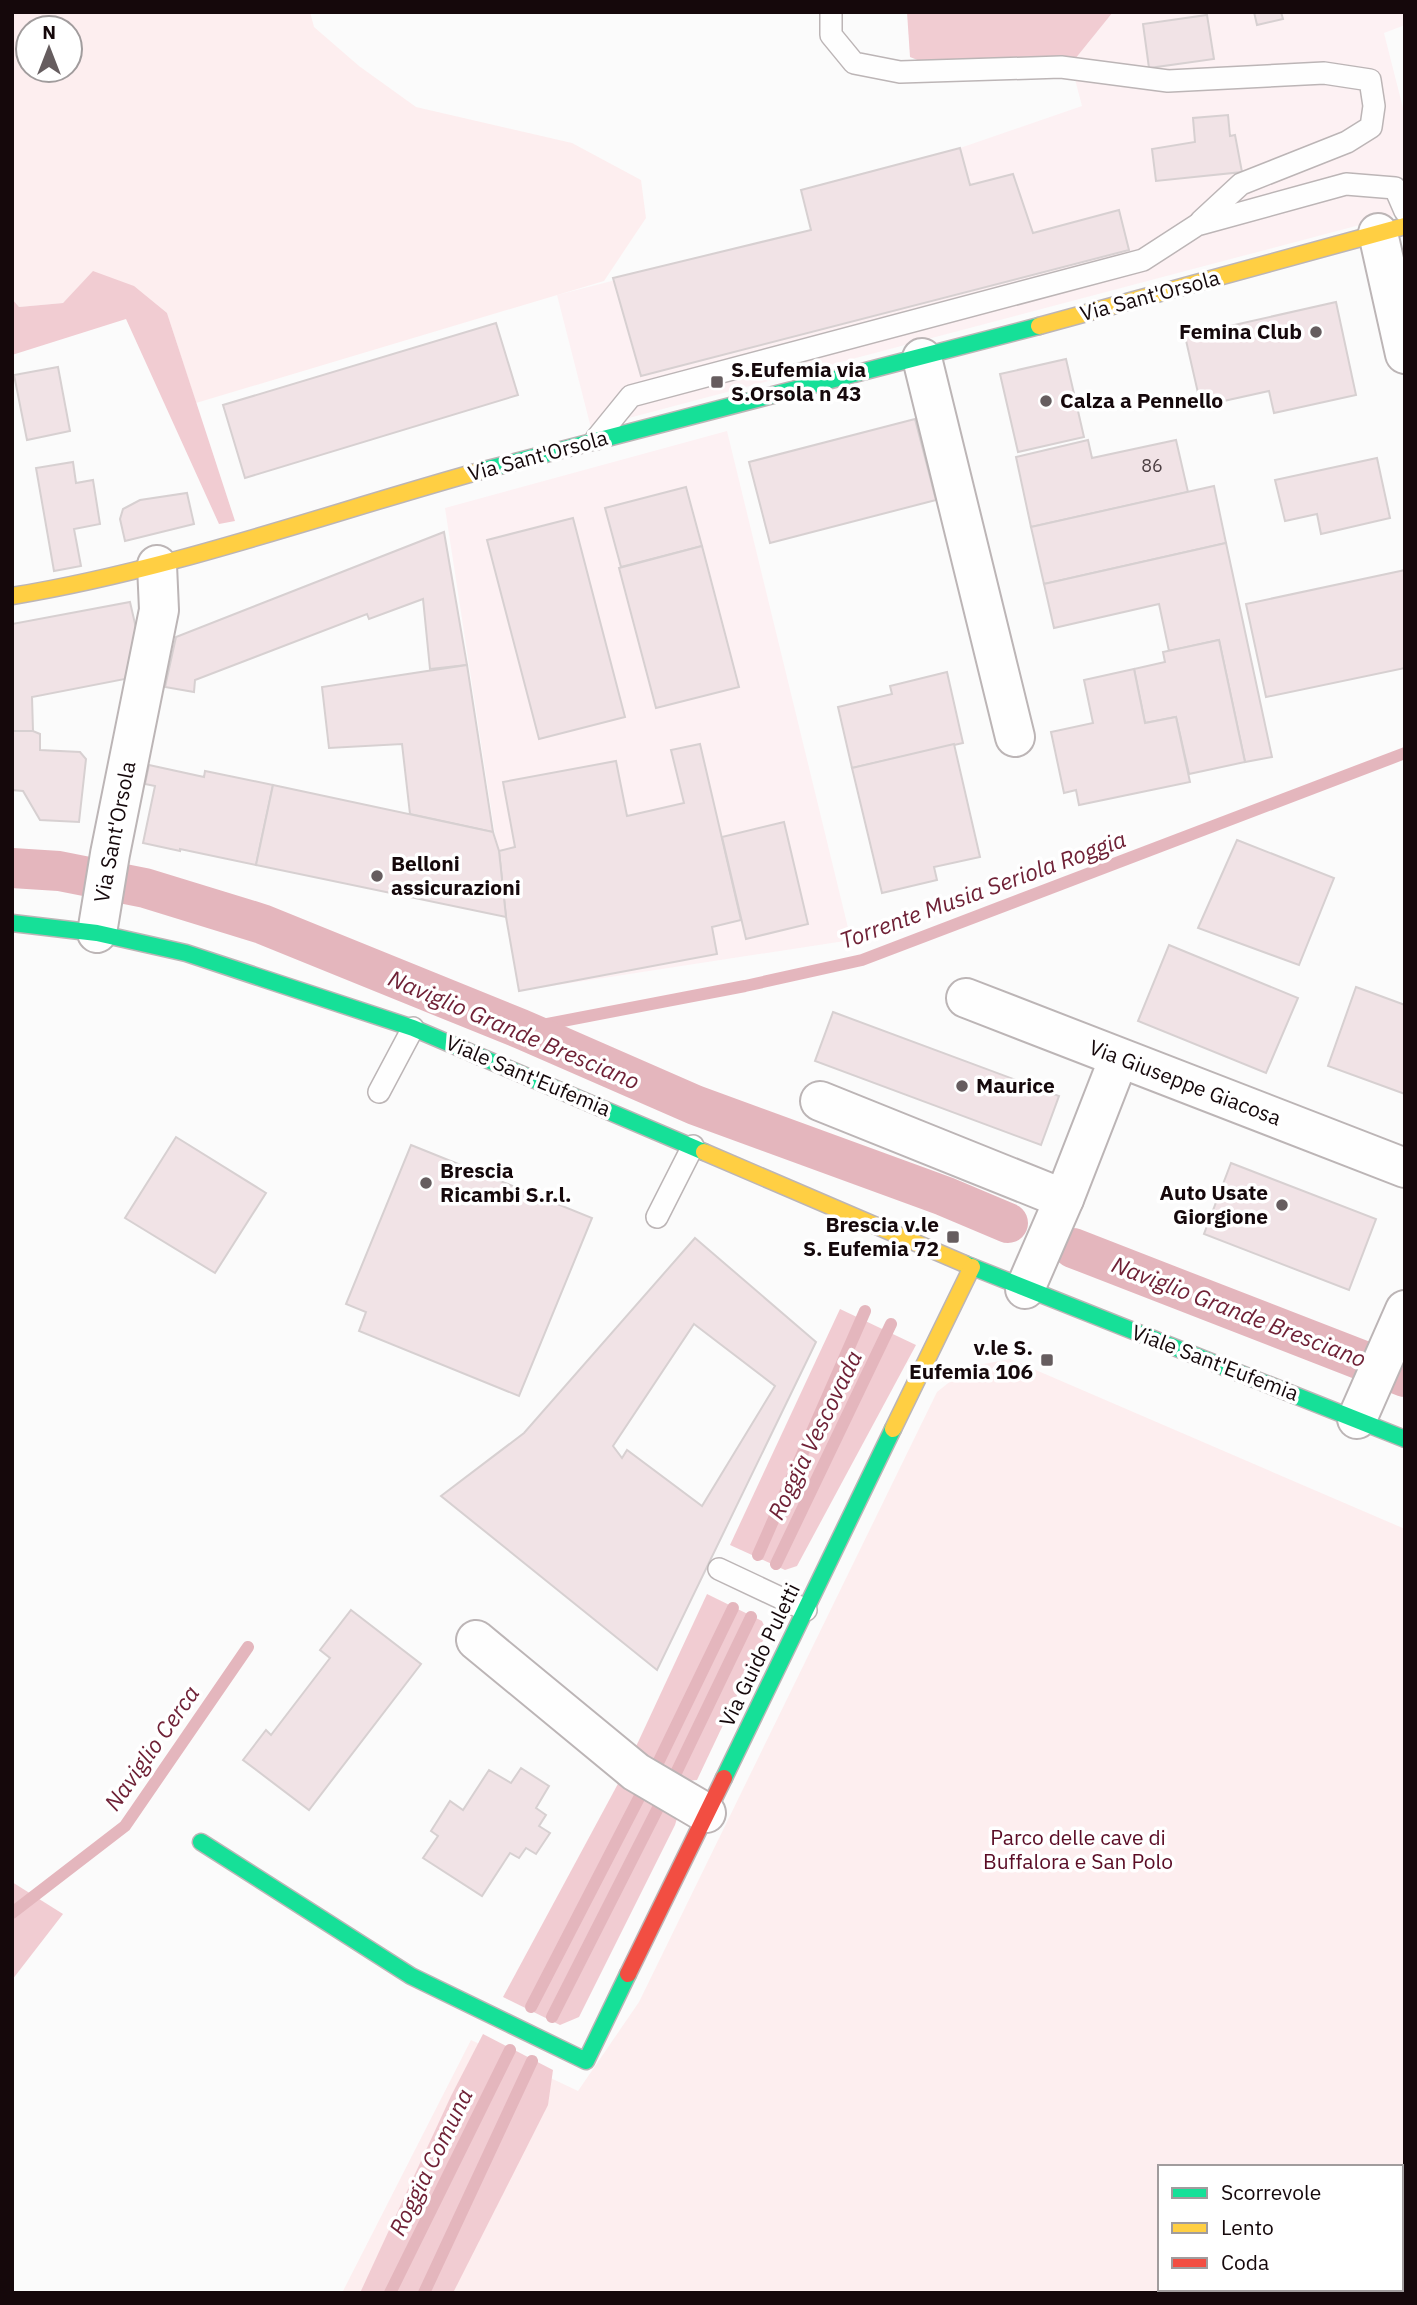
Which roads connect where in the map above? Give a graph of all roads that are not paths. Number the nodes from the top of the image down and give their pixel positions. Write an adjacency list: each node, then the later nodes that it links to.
1 (831, 12): 3 (lane)
2 (1396, 223): 3 (lane); 4 (street); 5 (street, Via Sant'Orsola)
3 (1197, 225): 6 (lane)
4 (1405, 354)
5 (922, 358): 6 (street, Via Sant'Orsola); 9 (street)
6 (595, 440): 7 (street, Via Sant'Orsola)
7 (157, 565): 8 (street, Via Sant'Orsola); 10 (street, Via Sant'Orsola)
8 (12, 596)
9 (1015, 737)
10 (99, 920): 11 (street, Viale Sant'Eufemia); 13 (street, Viale Sant'Eufemia)
11 (12, 923)
12 (966, 998): 14 (street, Via Giuseppe Giacosa)
13 (413, 1028): 15 (lane); 17 (street, Viale Sant'Eufemia)
14 (1119, 1058): 18 (street, Via Giuseppe Giacosa); 19 (street)
15 (379, 1092)
16 (820, 1101): 19 (street)
17 (692, 1146): 20 (lane); 21 (street, Viale Sant'Eufemia)
18 (1405, 1168)
19 (1064, 1199): 22 (street)
20 (657, 1217)
21 (972, 1267): 22 (street, Viale Sant'Eufemia); 27 (street, Via Guido Puletti)
22 (1025, 1289): 24 (street, Viale Sant'Eufemia)
23 (1401, 1320): 24 (street)
24 (1364, 1404): 25 (street, Viale Sant'Eufemia)
25 (1405, 1438)
26 (719, 1569): 27 (lane)
27 (806, 1610): 29 (street, Via Guido Puletti)
28 (476, 1640): 29 (street)
29 (706, 1813): 30 (street, Via Guido Puletti)
30 (201, 1842)

